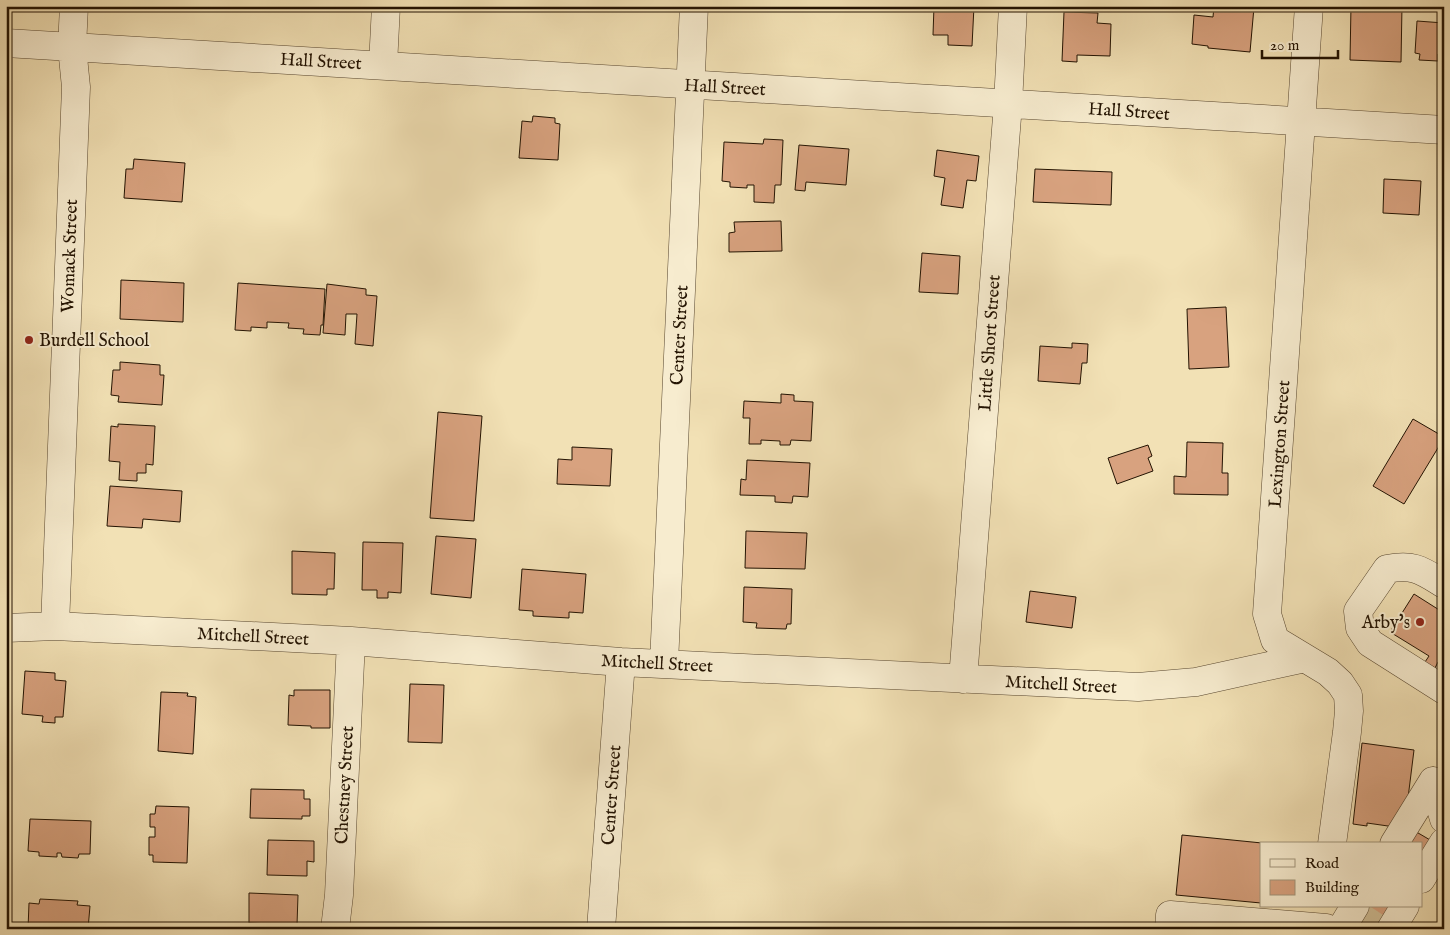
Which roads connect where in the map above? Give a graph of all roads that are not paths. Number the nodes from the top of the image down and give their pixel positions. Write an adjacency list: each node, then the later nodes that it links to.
1 (74, 6): 7 (street, Womack Street)
2 (386, 6): 8 (street)
3 (694, 6): 9 (street, Center Street)
4 (1013, 6): 10 (street, Little Short Street)
5 (1309, 6): 11 (street, Lexington Street)
6 (6, 43): 7 (street, Hall Street)
7 (72, 47): 8 (street, Hall Street); 15 (street, Womack Street)
8 (383, 64): 9 (street, Hall Street)
9 (690, 84): 10 (street, Hall Street); 20 (street, Center Street)
10 (1008, 104): 11 (street, Hall Street); 22 (street, Little Short Street)
11 (1302, 122): 12 (street, Hall Street); 18 (street, Lexington Street)
12 (1444, 130)
13 (1444, 584): 23 (street)
14 (1444, 599): 21 (street)
15 (55, 626): 16 (street, Mitchell Street); 17 (street, Mitchell Street)
16 (6, 628)
17 (351, 641): 19 (street, Mitchell Street); 30 (street, Chestney Street)
18 (1305, 658): 22 (street, Mitchell Street); 27 (street, Lexington Street)
19 (621, 662): 20 (street, Mitchell Street); 31 (street, Center Street)
20 (664, 663): 22 (street, Mitchell Street)
21 (1444, 674)
22 (963, 679)
23 (1444, 690)
24 (1438, 783): 25 (street); 26 (street)
25 (1444, 819)
26 (1400, 840)
27 (1332, 842)
28 (1341, 918): 29 (street)
29 (1258, 925): 32 (street)
30 (335, 929)
31 (601, 929)
32 (1169, 929)

